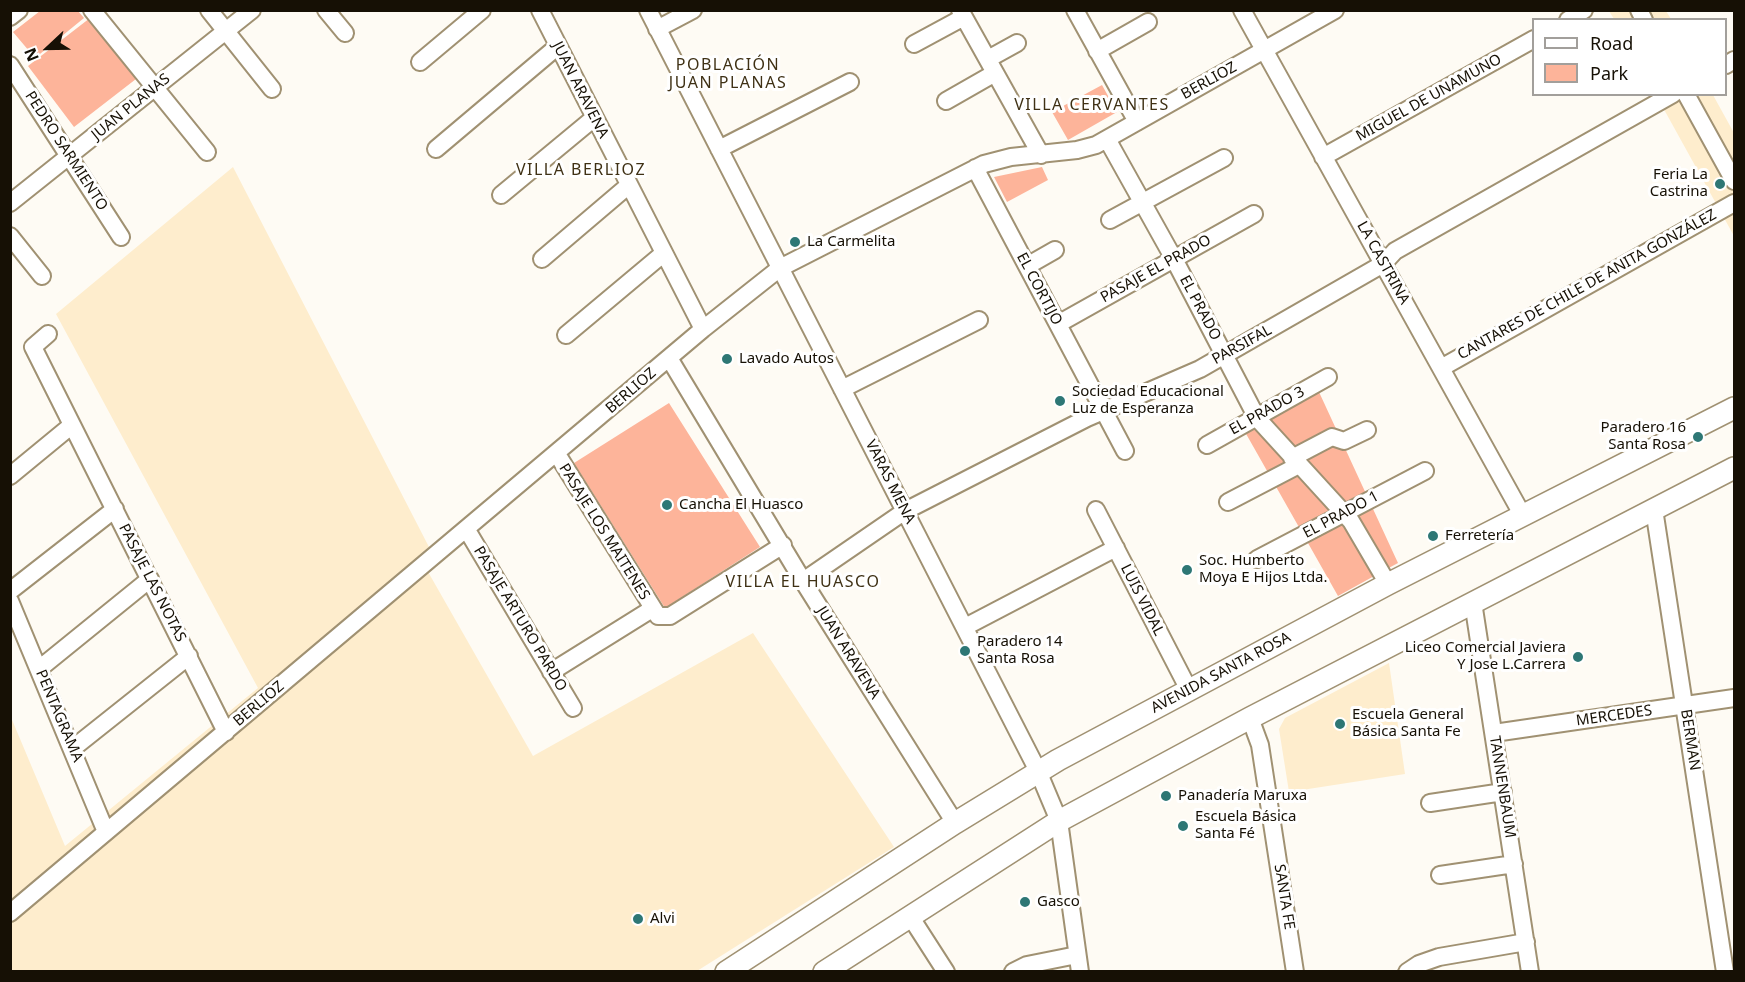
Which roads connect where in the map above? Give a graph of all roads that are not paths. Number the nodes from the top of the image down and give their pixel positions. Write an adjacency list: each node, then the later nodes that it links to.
1 (19, 10): 15 (street)
2 (92, 10): 31 (street)
3 (209, 10): 19 (street)
4 (252, 10): 19 (street, JUAN PLANAS)
5 (326, 10): 20 (street)
6 (482, 10): 27 (street)
7 (540, 10): 24 (street, JUAN ARAVENA)
8 (648, 10): 18 (street, VARAS MENA)
9 (693, 10): 18 (street)
10 (1075, 10): 26 (street)
11 (1242, 10): 25 (street, LA CASTRINA)
12 (1335, 10): 25 (street, BERLIOZ)
13 (1584, 10): 16 (street)
14 (962, 14): 23 (street); 28 (street)
15 (10, 17)
16 (1571, 18)
17 (1148, 22): 26 (street)
18 (657, 29): 40 (street, VARAS MENA)
19 (225, 31): 31 (street, JUAN PLANAS); 32 (street)
20 (345, 33)
21 (1532, 40): 44 (street, MIGUEL DE UNAMUNO)
22 (1017, 43): 28 (street)
23 (914, 44)
24 (558, 46): 36 (street, JUAN ARAVENA); 39 (street)
25 (1264, 50): 37 (street, BERLIOZ); 44 (street, LA CASTRINA)
26 (1097, 51): 37 (street)
27 (420, 62)
28 (992, 66): 35 (street); 42 (street)
29 (13, 75): 43 (street, PEDRO SARMIENTO)
30 (850, 82): 40 (street)
31 (155, 88): 41 (street); 43 (street, JUAN PLANAS)
32 (272, 90)
33 (1669, 96): 61 (street, PARSIFAL)
34 (1687, 96): 47 (street)
35 (946, 101)
36 (594, 118): 48 (street, JUAN ARAVENA); 49 (street)
37 (1137, 122): 38 (street, BERLIOZ)
38 (1107, 139): 42 (street, BERLIOZ); 50 (street, EL PRADO)
39 (436, 149)
40 (719, 149): 63 (street, VARAS MENA)
41 (207, 152)
42 (1041, 154): 46 (street, BERLIOZ)
43 (69, 156): 51 (street, JUAN PLANAS); 56 (street, PEDRO SARMIENTO)
44 (1323, 157): 61 (street, LA CASTRINA)
45 (1224, 158): 50 (street)
46 (975, 168): 62 (street, EL CORTIJO); 63 (street, BERLIOZ)
47 (1734, 180)
48 (629, 186): 58 (street, JUAN ARAVENA); 59 (street)
49 (501, 195)
50 (1143, 202): 54 (street); 60 (street, EL PRADO)
51 (10, 203)
52 (1734, 203): 72 (street, CANTARES DE CHILE DE ANITA GONZÁLEZ)
53 (1254, 214): 60 (street, PASAJE EL PRADO)
54 (1110, 220)
55 (10, 236): 64 (street)
56 (121, 237)
57 (1055, 250): 62 (street)
58 (664, 253): 67 (street, JUAN ARAVENA); 69 (street)
59 (542, 259)
60 (1174, 259): 66 (street, PASAJE EL PRADO); 70 (street, EL PRADO)
61 (1383, 264): 70 (street, PARSIFAL); 72 (street, LA CASTRINA)
62 (1027, 266): 66 (street, EL CORTIJO)
63 (780, 268): 67 (street, BERLIOZ); 74 (street, VARAS MENA)
64 (42, 276)
65 (978, 320): 74 (street)
66 (1058, 324): 76 (street, EL CORTIJO)
67 (703, 329): 71 (street, BERLIOZ)
68 (48, 334): 78 (street, PASAJE LAS NOTAS)
69 (566, 335)
70 (1225, 355): 76 (street, PARSIFAL); 77 (street, EL PRADO)
71 (669, 358): 82 (street, BERLIOZ); 95 (street, JUAN ARAVENA)
72 (1441, 368): 93 (street, LA CASTRINA)
73 (1328, 377): 77 (street, EL PRADO 3)
74 (842, 389): 91 (street, VARAS MENA)
75 (1734, 408): 93 (main road, AVENIDA SANTA ROSA)
76 (1103, 411): 81 (street, EL CORTIJO); 91 (street, PARSIFAL)
77 (1257, 418): 80 (street, EL PRADO 3); 83 (street, EL PRADO)
78 (75, 430): 86 (street); 88 (street, PASAJE LAS NOTAS)
79 (1367, 430): 83 (street)
80 (1207, 445)
81 (1125, 451)
82 (557, 454): 94 (street, BERLIOZ); 104 (street, PASAJE LOS MAITENES)
83 (1296, 462): 87 (street); 92 (street, EL PRADO)
84 (1734, 468): 89 (main road)
85 (1425, 471): 92 (street, EL PRADO 1)
86 (11, 474)
87 (1228, 502)
88 (115, 509): 98 (street, PASAJE LAS NOTAS); 101 (street)
89 (1654, 509): 103 (main road); 111 (street, BERMAN)
90 (1096, 510): 96 (street, LUIS VIDAL)
91 (905, 511): 99 (street, PARSIFAL); 105 (street, VARAS MENA)
92 (1345, 513): 97 (street, EL PRADO 1); 100 (street, EL PRADO)
93 (1523, 516): 100 (main road, AVENIDA SANTA ROSA)
94 (467, 530): 108 (street, PASAJE ARTURO PARDO); 114 (street, BERLIOZ)
95 (783, 545): 99 (street, JUAN ARAVENA); 104 (street)
96 (1116, 548): 105 (street); 109 (street, LUIS VIDAL)
97 (1257, 558)
98 (150, 579): 106 (street, PASAJE LAS NOTAS); 107 (street)
99 (803, 581): 121 (street, JUAN ARAVENA)
100 (1388, 584): 109 (main road, AVENIDA SANTA ROSA)
101 (10, 591)
102 (10, 601): 107 (street, PENTAGRAMA)
103 (1473, 602): 113 (main road); 115 (street, TANNENBAUM)
104 (652, 609): 108 (street)
105 (965, 627): 117 (street, VARAS MENA)
106 (189, 656): 114 (street, PASAJE LAS NOTAS); 116 (street)
107 (39, 669): 116 (street, PENTAGRAMA)
108 (552, 672): 112 (street, PASAJE ARTURO PARDO)
109 (1189, 690): 117 (main road, AVENIDA SANTA ROSA)
110 (1734, 698): 111 (street, MERCEDES)
111 (1684, 706): 115 (street, MERCEDES); 136 (street, BERMAN)
112 (573, 708)
113 (1250, 718): 120 (main road); 133 (street, SANTA FE)
114 (226, 732): 122 (street, BERLIOZ)
115 (1494, 733): 118 (street, TANNENBAUM)
116 (72, 749): 122 (street, PENTAGRAMA)
117 (1038, 771): 120 (street, VARAS MENA); 121 (main road, AVENIDA SANTA ROSA)
118 (1503, 792): 119 (street); 123 (street, TANNENBAUM)
119 (1430, 803)
120 (1059, 821): 126 (main road); 128 (street, VARAS MENA)
121 (955, 823): 129 (main road, AVENIDA SANTA ROSA)
122 (106, 832): 125 (street, BERLIOZ)
123 (1514, 864): 124 (street); 127 (street, TANNENBAUM)
124 (1440, 875)
125 (10, 913)
126 (910, 916): 130 (main road); 131 (street)
127 (1526, 942): 134 (street); 135 (street, TANNENBAUM)
128 (1079, 963): 132 (street)
129 (726, 972)
130 (824, 972)
131 (946, 972)
132 (1012, 972)
133 (1295, 972)
134 (1407, 972)
135 (1530, 972)
136 (1725, 972)

